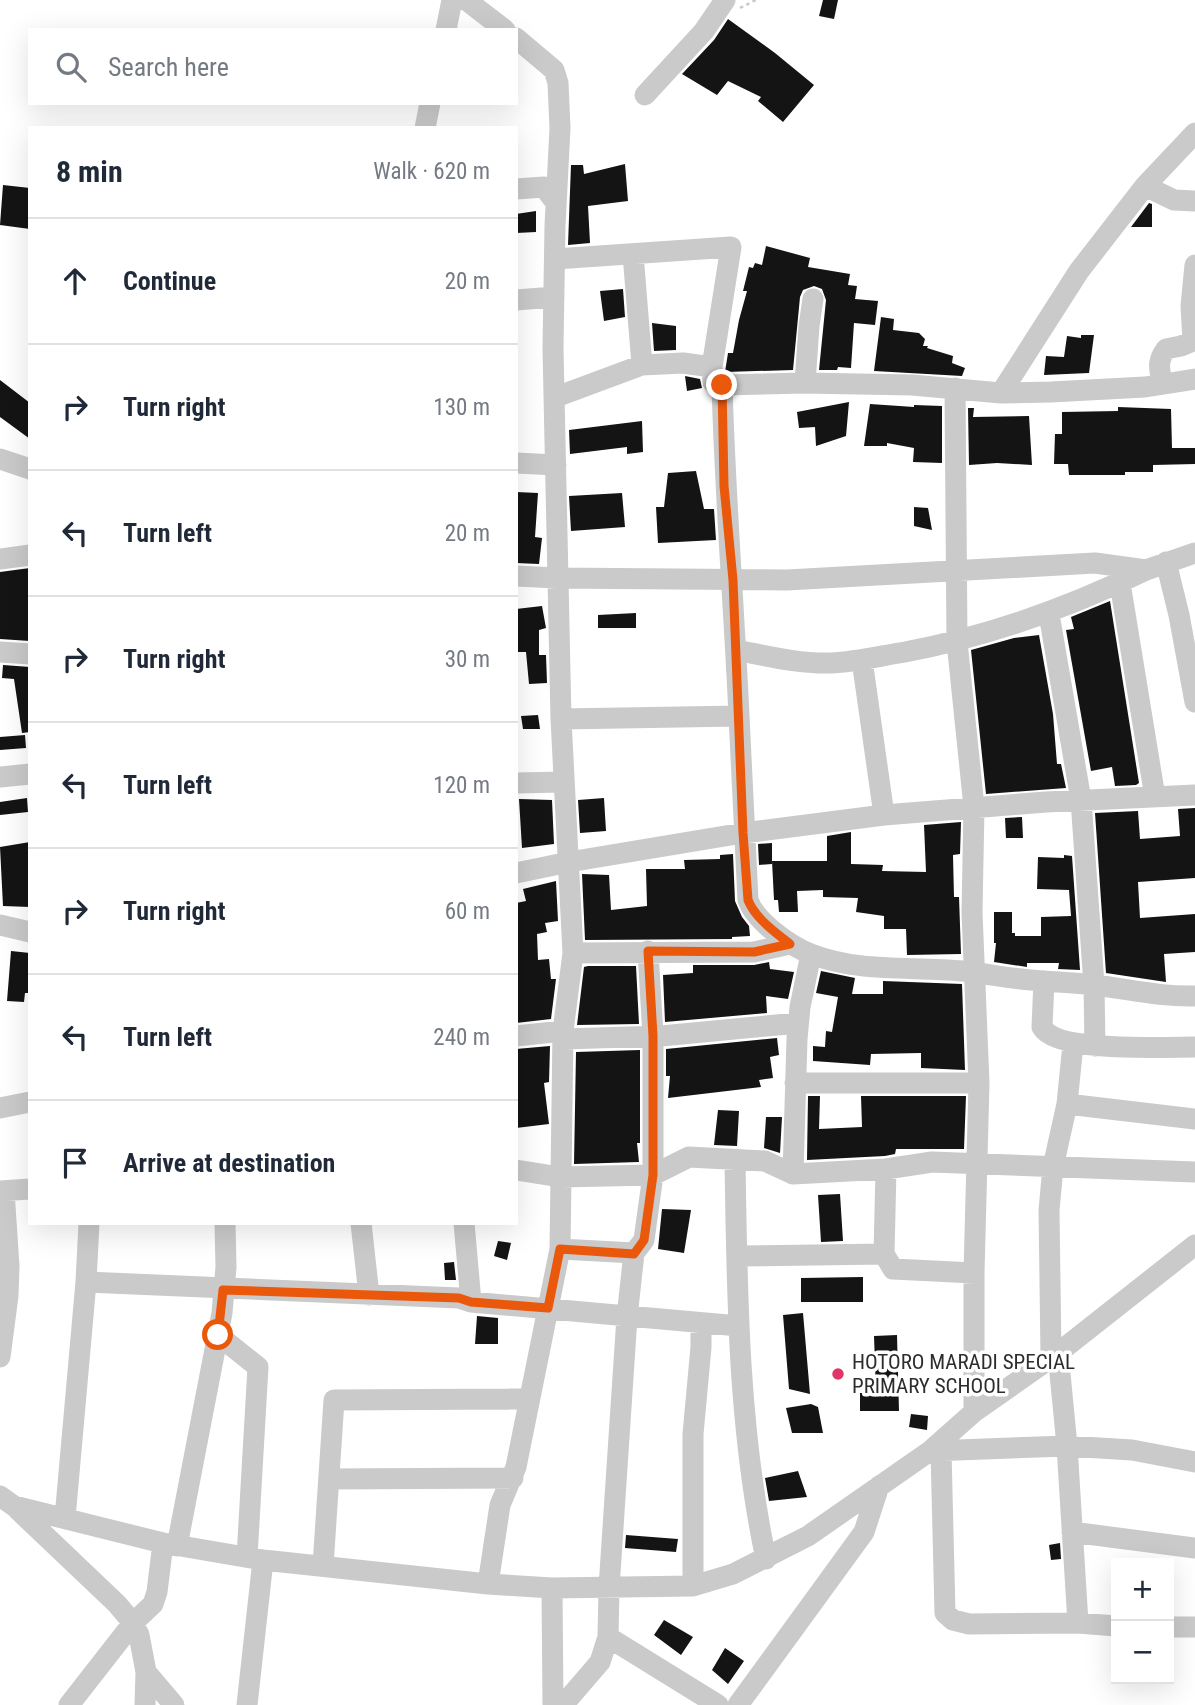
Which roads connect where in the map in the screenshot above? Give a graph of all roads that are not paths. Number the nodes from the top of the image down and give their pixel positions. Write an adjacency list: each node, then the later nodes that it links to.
1 (452, 0): 4 (street)
2 (466, 0): 5 (street)
3 (725, 0): 7 (street)
4 (446, 28)
5 (502, 28)
6 (518, 40): 14 (street)
7 (645, 95)
8 (430, 105): 9 (street)
9 (425, 126)
10 (1195, 134): 11 (street)
11 (1145, 186): 13 (street); 27 (street)
12 (518, 188): 14 (street)
13 (1195, 202)
14 (556, 203): 16 (street)
15 (633, 254): 16 (street); 21 (street); 22 (street)
16 (555, 259): 18 (street)
17 (1195, 265): 25 (street)
18 (554, 297): 20 (street); 28 (street)
19 (813, 299): 24 (street)
20 (518, 300)
21 (642, 365): 22 (street); 28 (street)
22 (717, 376): 24 (street); 40 (street)
23 (1195, 379): 25 (street)
24 (805, 383): 26 (street)
25 (1162, 384): 27 (street)
26 (955, 387): 27 (street); 37 (street)
27 (1000, 393)
28 (556, 397): 31 (street)
29 (0, 459): 32 (street)
30 (518, 463): 31 (street)
31 (556, 465): 39 (street)
32 (28, 468)
33 (1195, 553): 36 (street)
34 (28, 555): 35 (street)
35 (0, 559)
36 (1156, 566): 37 (street); 41 (street); 48 (street)
37 (955, 571): 40 (street); 43 (street)
38 (518, 576): 39 (street)
39 (557, 578): 40 (street); 50 (street)
40 (733, 580): 44 (street)
41 (1120, 583): 42 (street); 56 (street)
42 (1049, 614): 43 (street); 57 (street)
43 (957, 642): 47 (street); 58 (street)
44 (736, 650): 47 (street); 49 (street)
45 (0, 652): 46 (street)
46 (28, 654)
47 (862, 660): 59 (street)
48 (1195, 702)
49 (739, 716): 50 (street); 60 (street)
50 (561, 719): 53 (street)
51 (28, 774): 52 (street)
52 (0, 777)
53 (564, 782): 54 (street); 61 (street)
54 (518, 783)
55 (1195, 795): 56 (street)
56 (1155, 797): 57 (street)
57 (1082, 800): 58 (street); 71 (street)
58 (974, 807): 59 (street); 69 (street)
59 (884, 815): 60 (street)
60 (743, 833): 61 (street); 65 (street)
61 (569, 862): 62 (street); 67 (street)
62 (518, 873)
63 (0, 925): 64 (street)
64 (28, 932)
65 (790, 944): 66 (street); 68 (street)
66 (648, 951): 67 (street); 76 (street)
67 (573, 953): 74 (street)
68 (811, 954): 69 (street); 73 (street)
69 (976, 973): 70 (street); 81 (street)
70 (1044, 981): 71 (street); 77 (street)
71 (1094, 985): 72 (street); 78 (street)
72 (1195, 996)
73 (798, 1023): 76 (street); 80 (street)
74 (563, 1035): 75 (street); 76 (street); 94 (street)
75 (518, 1036)
76 (653, 1036): 93 (street)
77 (1073, 1044): 78 (street); 83 (street)
78 (1095, 1046): 79 (street)
79 (1195, 1047)
80 (795, 1083): 81 (street); 92 (street)
81 (979, 1083): 87 (street)
82 (28, 1102): 84 (street)
83 (1067, 1104): 85 (street); 88 (street)
84 (0, 1108)
85 (1195, 1119)
86 (735, 1160): 92 (street); 93 (street); 105 (street)
87 (978, 1162): 88 (street); 89 (street); 106 (street)
88 (1053, 1167): 91 (street); 116 (street)
89 (886, 1169): 92 (street); 104 (street)
90 (518, 1170): 94 (street)
91 (1195, 1172)
92 (793, 1174)
93 (653, 1175): 94 (street); 103 (street)
94 (560, 1177): 102 (street)
95 (28, 1189): 96 (street)
96 (2, 1191): 117 (street)
97 (89, 1225): 107 (street)
98 (225, 1225): 108 (street)
99 (361, 1225): 109 (street)
100 (464, 1225): 110 (street)
101 (1195, 1245): 116 (street)
102 (560, 1249): 103 (street); 111 (street)
103 (634, 1254): 112 (street)
104 (884, 1254): 105 (street); 106 (street)
105 (737, 1256): 114 (street)
106 (974, 1273): 119 (street)
107 (86, 1282): 108 (street); 127 (street)
108 (223, 1290): 109 (street); 115 (street)
109 (369, 1295): 110 (street)
110 (471, 1302): 111 (street)
111 (548, 1308): 112 (street); 118 (street)
112 (627, 1317): 113 (street); 137 (street)
113 (701, 1323): 114 (street); 135 (street)
114 (739, 1326): 132 (street)
115 (218, 1335): 129 (street); 131 (street)
116 (1054, 1354): 119 (street); 120 (street)
117 (0, 1357)
118 (529, 1399): 123 (street); 124 (street)
119 (974, 1412): 121 (street)
120 (1067, 1446): 121 (street); 122 (street); 128 (street)
121 (935, 1451): 125 (street); 139 (street)
122 (1195, 1462)
123 (513, 1478): 124 (street); 134 (street)
124 (329, 1479): 133 (street)
125 (879, 1486): 132 (street); 152 (street)
126 (7, 1501): 127 (street); 138 (street)
127 (65, 1518): 129 (street)
128 (1072, 1532): 130 (street); 139 (street)
129 (170, 1544): 131 (street); 138 (street)
130 (1195, 1548)
131 (255, 1558): 133 (street); 148 (street)
132 (766, 1559): 135 (street)
133 (323, 1566): 134 (street)
134 (488, 1584): 136 (street)
135 (693, 1586): 137 (street)
136 (552, 1588): 137 (street); 149 (street)
137 (609, 1588): 143 (street)
138 (133, 1622): 144 (street); 145 (street)
139 (1078, 1623): 140 (street)
140 (1111, 1626)
141 (1174, 1627): 142 (street)
142 (1195, 1627)
143 (608, 1637): 150 (street); 151 (street)
144 (146, 1672): 146 (street); 147 (street)
145 (69, 1705)
146 (145, 1705)
147 (174, 1705)
148 (247, 1705)
149 (553, 1705)
150 (563, 1705)
151 (718, 1705)
152 (737, 1705)

